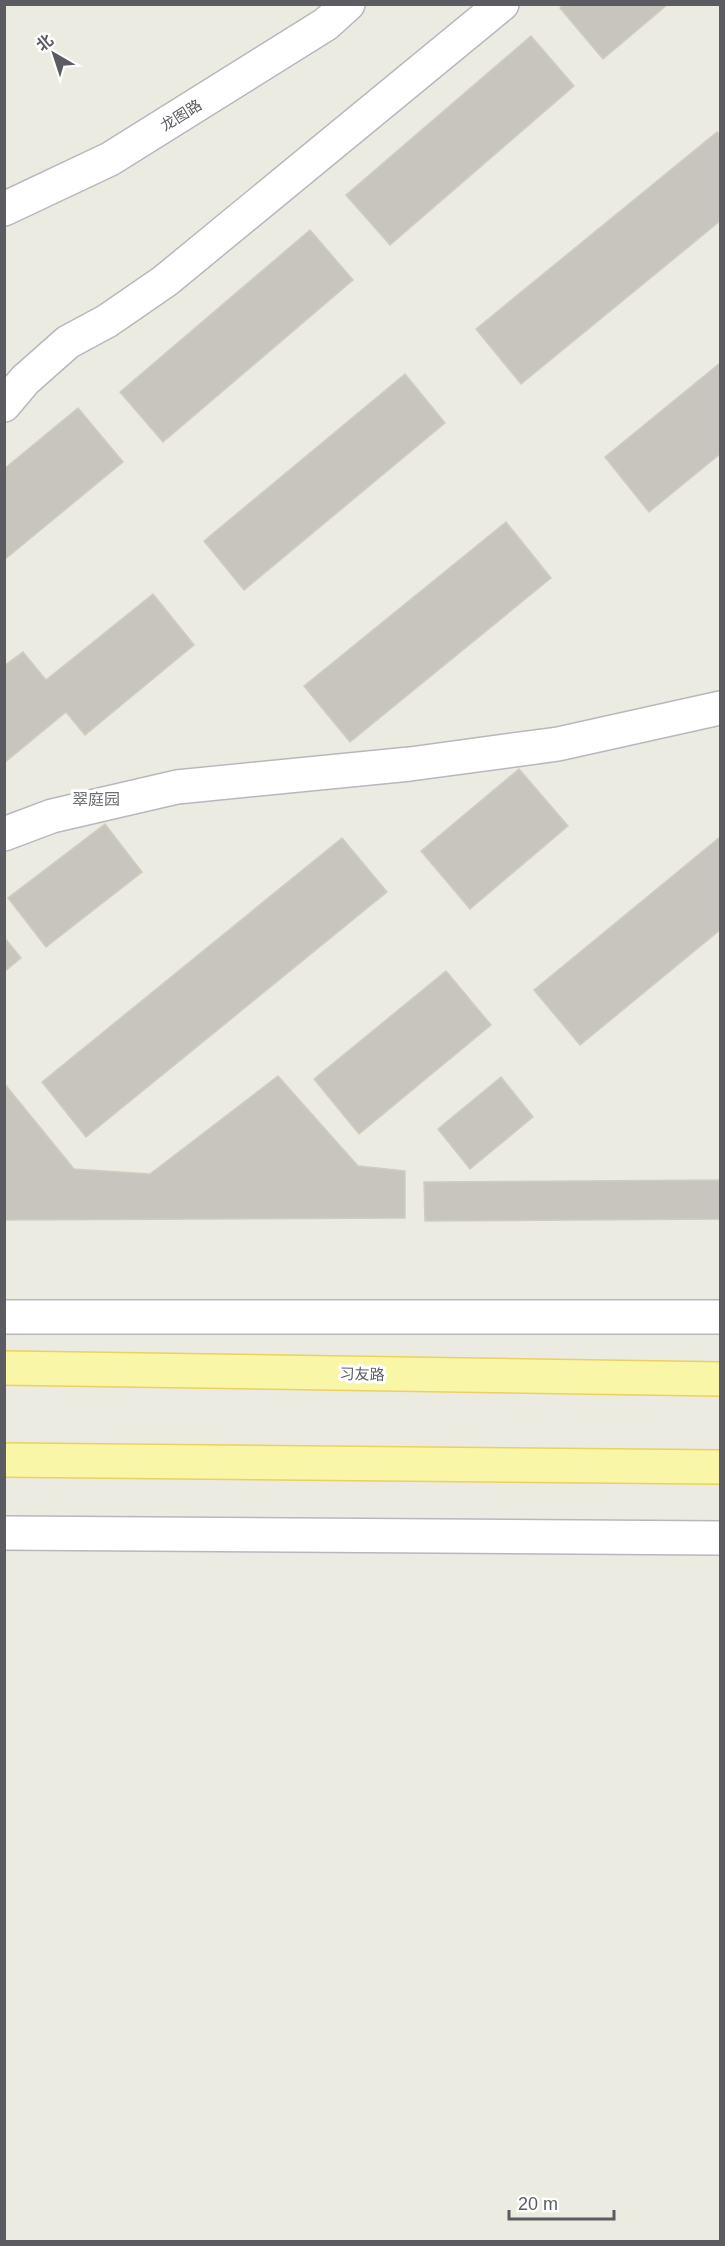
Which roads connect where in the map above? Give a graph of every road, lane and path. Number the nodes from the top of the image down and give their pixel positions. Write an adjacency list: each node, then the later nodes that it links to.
1 (348, 4): 3 (street, 龙图路)
2 (502, 4): 4 (street)
3 (4, 209)
4 (4, 405)
5 (720, 708): 6 (street)
6 (4, 834)
7 (4, 1317): 8 (street)
8 (720, 1317)
9 (4, 1368): 10 (main road, 习友路)
10 (720, 1379)
11 (4, 1460): 12 (main road)
12 (720, 1467)
13 (4, 1533): 14 (street)
14 (720, 1538)

